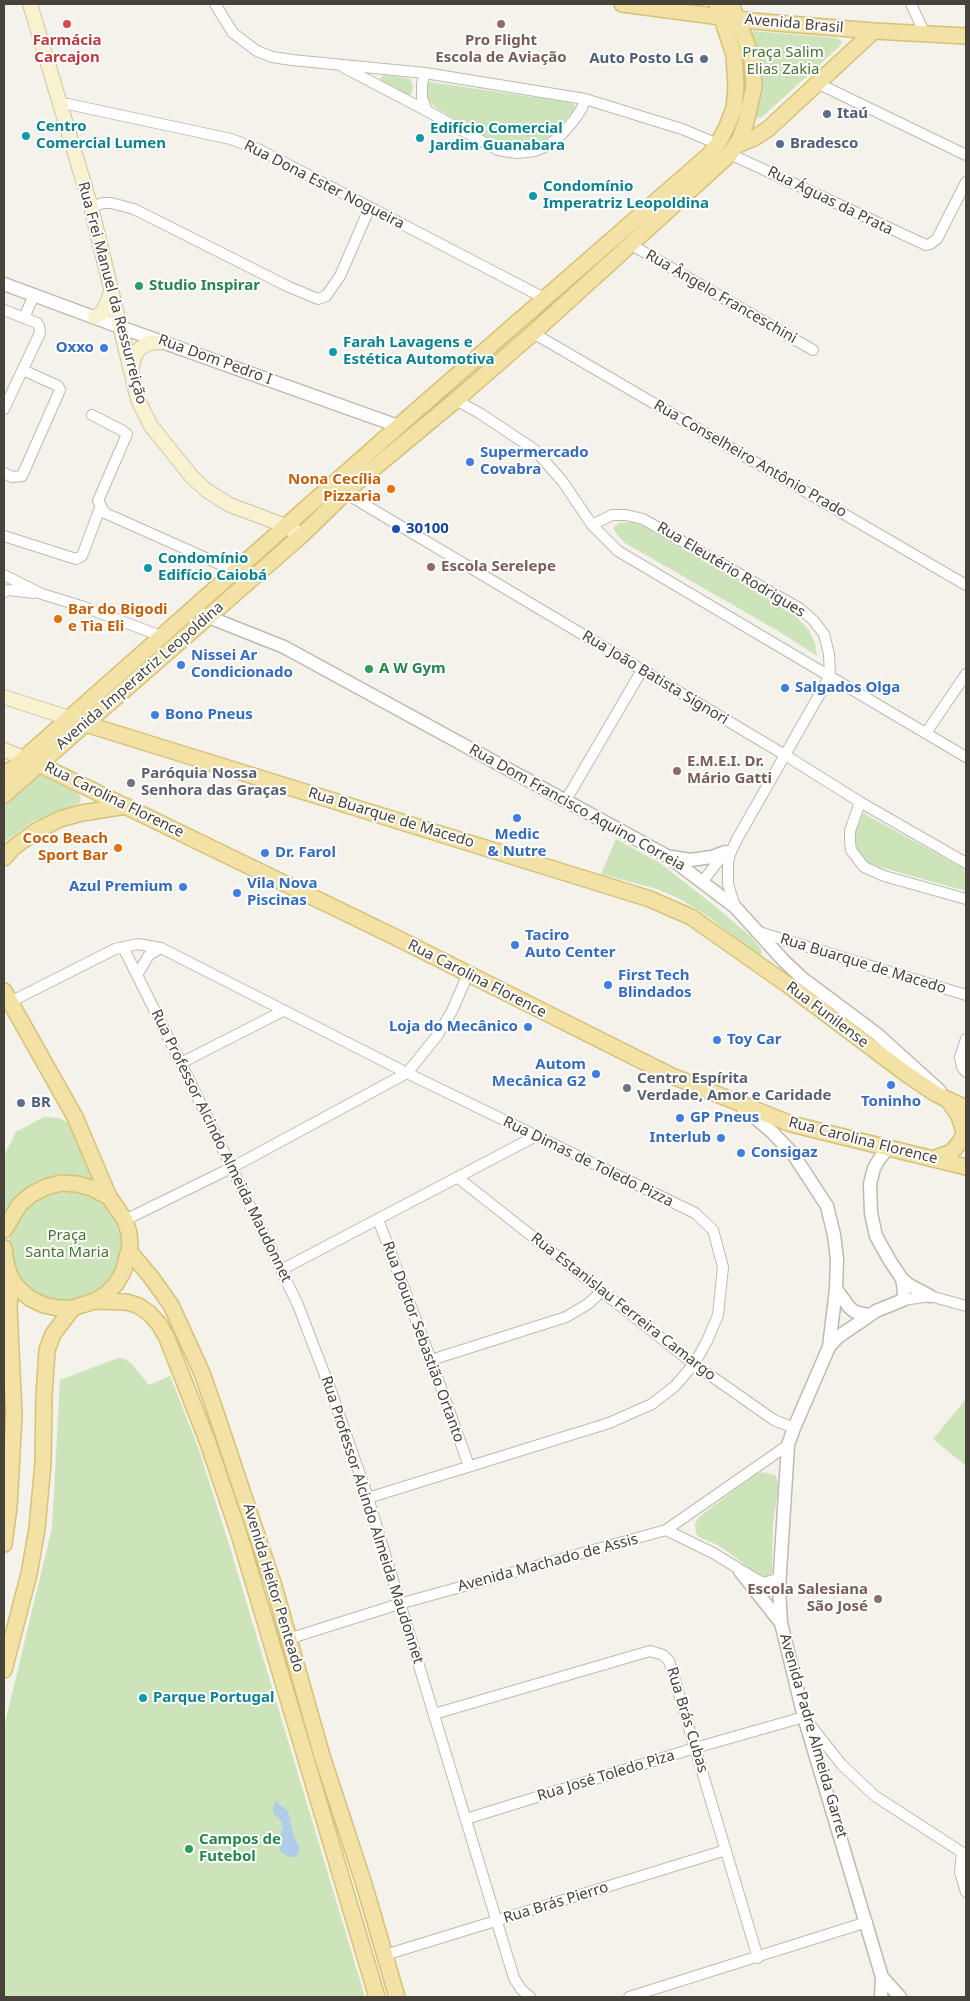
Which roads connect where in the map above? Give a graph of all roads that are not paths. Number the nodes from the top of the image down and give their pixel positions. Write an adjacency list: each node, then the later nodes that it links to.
1 (30, 4): 17 (main road, Rua Frei Manuel da Ressurreição)
2 (215, 4): 13 (street)
3 (622, 4): 7 (main road, Avenida Brasil)
4 (690, 4): 7 (main road)
5 (732, 4): 9 (main road, Avenida Imperatriz Leopoldina)
6 (911, 4): 11 (street)
7 (663, 9): 8 (main road, Avenida Brasil)
8 (720, 10): 9 (main road, Avenida Brasil); 19 (main road, Avenida Imperatriz Leopoldina)
9 (738, 19): 10 (main road, Avenida Brasil); 20 (main road, Avenida Imperatriz Leopoldina)
10 (874, 31): 11 (main road, Avenida Brasil); 15 (main road)
11 (924, 32): 12 (main road, Avenida Brasil)
12 (966, 36)
13 (338, 64): 14 (street); 18 (street)
14 (425, 73): 16 (street); 18 (street)
15 (817, 83): 20 (main road); 21 (street)
16 (586, 99): 18 (street); 19 (street)
17 (60, 104): 23 (main road, Rua Frei Manuel da Ressurreição); 24 (street, Rua Dona Ester Nogueira)
18 (427, 111)
19 (718, 144): 29 (main road, Avenida Imperatriz Leopoldina)
20 (733, 150): 22 (street, Rua Águas da Prata); 25 (main road, Avenida Imperatriz Leopoldina)
21 (966, 155)
22 (966, 182)
23 (91, 207): 24 (street); 27 (main road, Rua Frei Manuel da Ressurreição)
24 (370, 207): 29 (street, Rua Dona Ester Nogueira)
25 (630, 244): 34 (main road, Avenida Imperatriz Leopoldina); 36 (street, Rua Ângelo Franceschini)
26 (4, 284): 28 (street, Rua Dom Pedro I)
27 (112, 290): 31 (main road); 33 (main road, Rua Frei Manuel da Ressurreição)
28 (34, 295): 31 (street, Rua Dom Pedro I); 32 (street)
29 (546, 299): 42 (main road, Avenida Imperatriz Leopoldina)
30 (4, 310): 32 (street)
31 (95, 317): 33 (street, Rua Dom Pedro I)
32 (24, 318): 37 (street)
33 (120, 327): 35 (street, Rua Dom Pedro I); 38 (main road, Rua Frei Manuel da Ressurreição)
34 (533, 333): 39 (main road, Avenida Imperatriz Leopoldina); 53 (street, Rua Conselheiro Antônio Prado)
35 (163, 342): 38 (main road); 42 (street, Rua Dom Pedro I)
36 (813, 350)
37 (23, 370): 40 (street); 44 (street)
38 (131, 372): 48 (main road, Rua Frei Manuel da Ressurreição)
39 (456, 400): 43 (main road, Avenida Imperatriz Leopoldina); 47 (street)
40 (4, 409)
41 (92, 416): 46 (street)
42 (398, 426): 43 (main road); 48 (main road, Avenida Imperatriz Leopoldina)
43 (396, 449): 45 (main road, Avenida Imperatriz Leopoldina)
44 (4, 473)
45 (345, 493): 49 (main road, Avenida Imperatriz Leopoldina); 59 (street, Rua João Batista Signori)
46 (102, 510): 50 (street); 51 (street)
47 (592, 525): 61 (street); 61 (street, Rua Eleutério Rodrigues)
48 (286, 526): 49 (main road, Rua Frei Manuel da Ressurreição); 51 (main road, Avenida Imperatriz Leopoldina)
49 (302, 535): 57 (main road, Avenida Imperatriz Leopoldina)
50 (4, 536)
51 (235, 571): 56 (main road, Avenida Imperatriz Leopoldina)
52 (4, 575): 55 (street)
53 (966, 585)
54 (4, 592): 55 (street)
55 (42, 594): 58 (street)
56 (190, 610): 57 (street, Rua Dom Francisco Aquino Correia); 58 (main road, Avenida Imperatriz Leopoldina)
57 (209, 617): 64 (main road, Avenida Imperatriz Leopoldina); 73 (street, Rua Dom Francisco Aquino Correia)
58 (161, 636): 63 (main road, Avenida Imperatriz Leopoldina)
59 (642, 670): 67 (street, Rua João Batista Signori); 73 (street)
60 (966, 674): 65 (street)
61 (830, 676): 65 (street); 67 (street)
62 (4, 697): 63 (main road, Rua Buarque de Macedo)
63 (68, 718): 64 (main road, Rua Buarque de Macedo); 69 (main road, Avenida Imperatriz Leopoldina)
64 (84, 724): 70 (main road, Avenida Imperatriz Leopoldina); 84 (main road, Rua Buarque de Macedo)
65 (926, 733): 68 (street)
66 (4, 750): 69 (main road, Rua Carolina Florence)
67 (785, 755): 74 (street, Rua João Batista Signori); 76 (street)
68 (966, 757)
69 (24, 758): 70 (main road, Rua Carolina Florence); 71 (main road, Avenida Imperatriz Leopoldina)
70 (39, 764): 72 (main road, Avenida Imperatriz Leopoldina); 75 (main road, Rua Carolina Florence)
71 (4, 776)
72 (4, 796)
73 (566, 800): 78 (street, Rua Dom Francisco Aquino Correia)
74 (860, 802): 80 (street, Rua João Batista Signori); 82 (street)
75 (126, 806): 79 (main road); 88 (main road, Rua Carolina Florence)
76 (737, 839): 77 (street); 83 (street)
77 (725, 852): 78 (street); 81 (street)
78 (669, 857): 81 (street, Rua Dom Francisco Aquino Correia)
79 (4, 858)
80 (966, 863)
81 (703, 881): 83 (street, Rua Dom Francisco Aquino Correia)
82 (966, 899)
83 (736, 907): 85 (street, Rua Dom Francisco Aquino Correia)
84 (690, 918): 97 (main road, Rua Funilense)
85 (759, 932): 90 (street, Rua Buarque de Macedo); 97 (street, Rua Dom Francisco Aquino Correia)
86 (123, 947): 87 (street, Rua Dimas de Toledo Pizza); 89 (street, Rua Professor Alcindo Almeida Maudonnet); 91 (street, Rua Dimas de Toledo Pizza)
87 (161, 948): 89 (street); 92 (street, Rua Dimas de Toledo Pizza)
88 (468, 974): 96 (street); 98 (main road, Rua Carolina Florence)
89 (137, 976): 94 (street, Rua Professor Alcindo Almeida Maudonnet)
90 (966, 995)
91 (7, 997): 106 (main road)
92 (283, 1011): 94 (street); 96 (street, Rua Dimas de Toledo Pizza)
93 (966, 1039): 95 (street)
94 (181, 1063): 104 (street, Rua Professor Alcindo Almeida Maudonnet)
95 (966, 1072)
96 (406, 1073): 100 (street, Rua Dimas de Toledo Pizza); 104 (street)
97 (948, 1100): 99 (main road, Rua Funilense); 102 (main road)
98 (737, 1102): 101 (main road, Rua Carolina Florence); 115 (street)
99 (966, 1108)
100 (534, 1136): 105 (street); 125 (street, Rua Dimas de Toledo Pizza)
101 (888, 1148): 102 (main road, Rua Carolina Florence); 114 (street)
102 (931, 1159): 103 (main road, Rua Carolina Florence)
103 (966, 1167)
104 (231, 1168): 108 (street); 112 (street, Rua Professor Alcindo Almeida Maudonnet)
105 (457, 1177): 107 (street); 116 (street, Rua Estanislau Ferreira Camargo)
106 (109, 1197): 108 (main road); 109 (main road)
107 (378, 1219): 112 (street); 124 (street, Rua Doutor Sebastião Ortanto)
108 (125, 1220): 111 (main road)
109 (4, 1230)
110 (4, 1248): 113 (main road)
111 (129, 1251): 119 (main road); 137 (main road, Avenida Heitor Penteado)
112 (281, 1270): 129 (street, Rua Professor Alcindo Almeida Maudonnet)
113 (11, 1279): 121 (main road); 130 (main road)
114 (902, 1279): 117 (street); 118 (street)
115 (836, 1289): 122 (street); 123 (street)
116 (602, 1291): 124 (street); 125 (street, Rua Estanislau Ferreira Camargo)
117 (930, 1296): 118 (street, Avenida Padre Almeida Garret); 120 (street)
118 (903, 1300): 122 (street, Avenida Padre Almeida Garret)
119 (95, 1301): 121 (main road); 151 (main road, Avenida Heitor Penteado)
120 (966, 1306)
121 (73, 1308): 138 (main road)
122 (869, 1315): 123 (street, Avenida Padre Almeida Garret)
123 (829, 1348): 126 (street, Avenida Padre Almeida Garret)
124 (431, 1360): 128 (street, Rua Doutor Sebastião Ortanto)
125 (694, 1364): 126 (street, Rua Estanislau Ferreira Camargo); 128 (street, Rua Dimas de Toledo Pizza)
126 (794, 1428): 127 (street, Avenida Padre Almeida Garret)
127 (788, 1445): 131 (street, Avenida Machado de Assis); 134 (street, Avenida Padre Almeida Garret)
128 (469, 1466): 129 (street, Rua Dimas de Toledo Pizza)
129 (368, 1498): 135 (street, Rua Professor Alcindo Almeida Maudonnet)
130 (5, 1525): 132 (main road)
131 (666, 1530): 133 (street); 135 (street, Avenida Machado de Assis)
132 (4, 1544)
133 (740, 1571): 134 (street); 136 (street)
134 (780, 1578): 136 (street, Avenida Padre Almeida Garret)
135 (399, 1604): 137 (street, Avenida Machado de Assis); 139 (street, Rua Professor Alcindo Almeida Maudonnet)
136 (781, 1623): 140 (street, Avenida Padre Almeida Garret)
137 (288, 1639): 148 (main road, Avenida Heitor Penteado)
138 (4, 1670)
139 (434, 1714): 141 (street, Rua Brás Cubas); 142 (street, Rua Professor Alcindo Almeida Maudonnet)
140 (804, 1716): 141 (street, Rua José Toledo Piza); 144 (street); 147 (street, Avenida Padre Almeida Garret)
141 (695, 1748): 142 (street, Rua José Toledo Piza); 143 (street, Rua Brás Cubas)
142 (466, 1819): 146 (street, Rua Professor Alcindo Almeida Maudonnet)
143 (726, 1850): 146 (street, Rua Brás Pierro); 149 (street, Rua Brás Cubas)
144 (964, 1853): 145 (street)
145 (966, 1892)
146 (496, 1921): 148 (street, Rua Brás Pierro); 153 (street, Rua Professor Alcindo Almeida Maudonnet)
147 (867, 1922): 149 (street); 150 (street, Avenida Padre Almeida Garret)
148 (383, 1948): 152 (main road, Avenida Heitor Penteado)
149 (758, 1958): 154 (street)
150 (882, 1977): 155 (street); 156 (street, Avenida Padre Almeida Garret)
151 (377, 1997)
152 (397, 1997)
153 (530, 1997)
154 (629, 1997)
155 (881, 1997)
156 (900, 1997)

